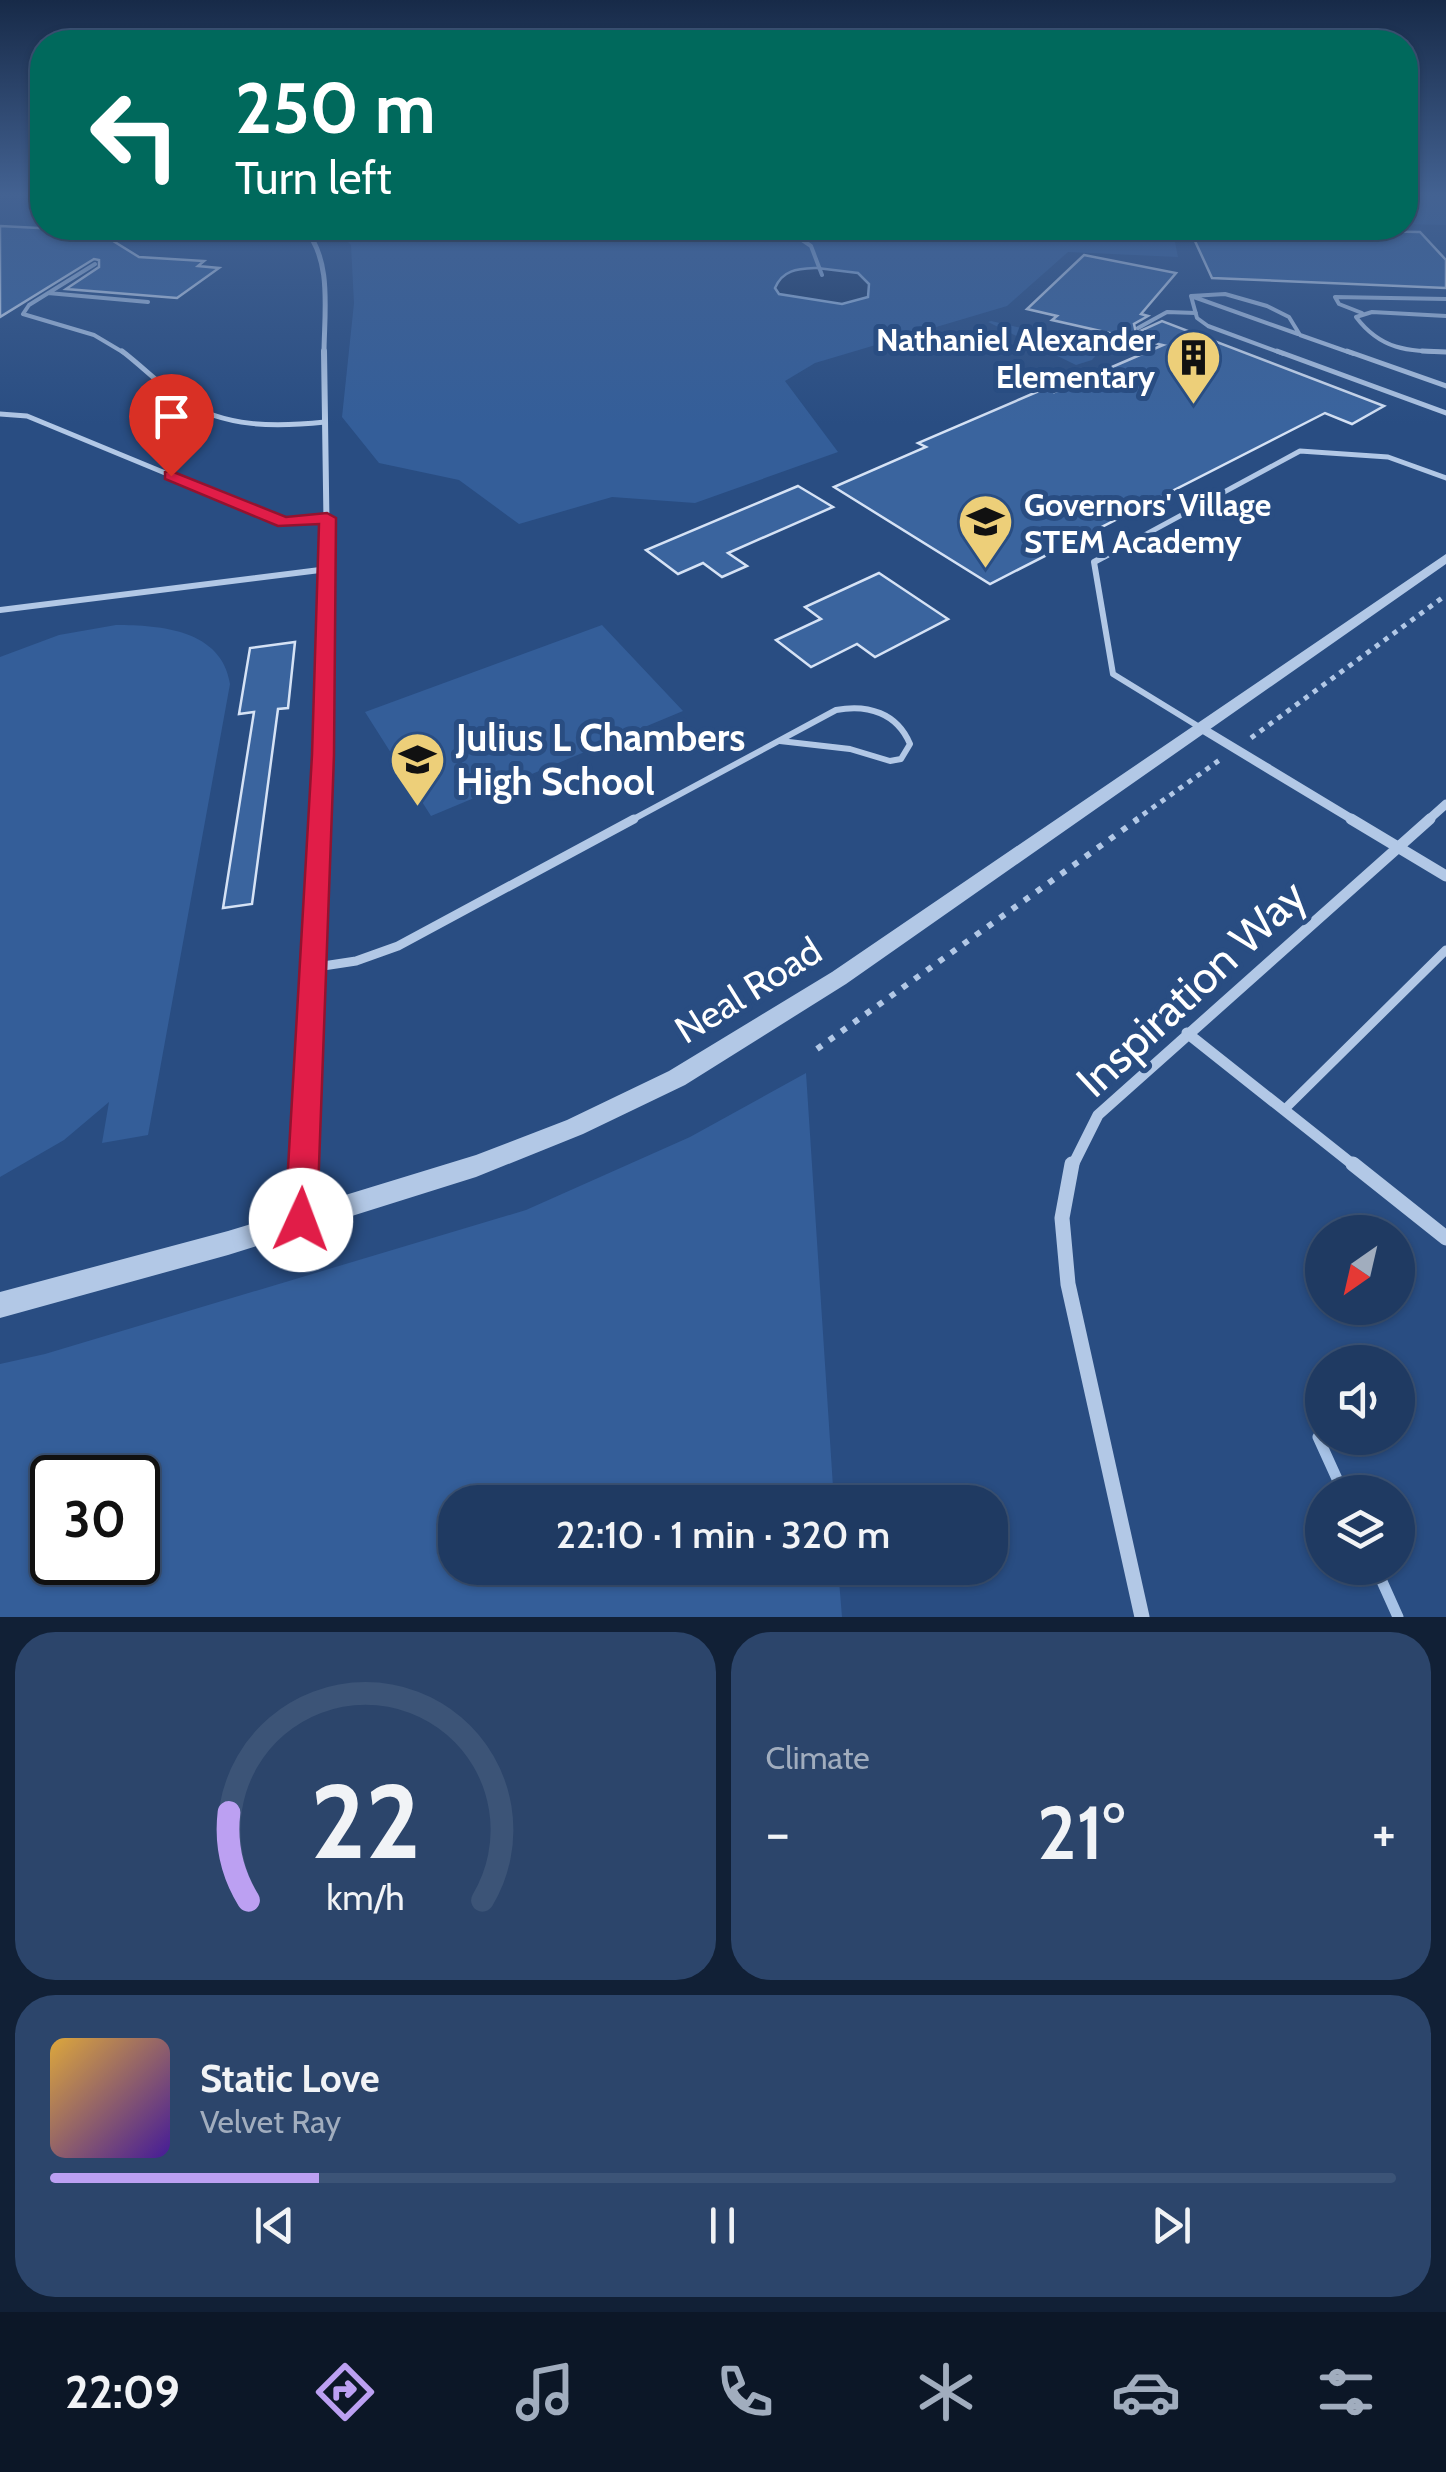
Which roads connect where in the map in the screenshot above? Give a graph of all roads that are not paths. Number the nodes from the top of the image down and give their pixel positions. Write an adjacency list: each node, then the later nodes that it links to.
1 (81, 272): 3 (lane)
2 (322, 272): 16 (street)
3 (48, 293): 6 (lane); 16 (lane)
4 (1191, 296): 7 (lane); 11 (lane); 11 (lane)
5 (1446, 299): 8 (lane)
6 (148, 302)
7 (1196, 313): 10 (lane); 14 (lane)
8 (1362, 313): 9 (lane); 12 (lane)
9 (1446, 316)
10 (1138, 328)
11 (1307, 337): 13 (lane)
12 (1446, 352)
13 (1446, 386)
14 (1446, 412)
15 (0, 414): 18 (lane)
16 (325, 422): 18 (street)
17 (1446, 478): 22 (lane)
18 (327, 518): 20 (street)
19 (1446, 558): 22 (street, Neal Road)
20 (328, 569): 21 (lane); 28 (street)
21 (0, 610)
22 (1201, 728): 25 (street); 31 (street, Neal Road)
23 (780, 741): 23 (lane); 28 (lane)
24 (1446, 804): 25 (street, Inspiration Way)
25 (1397, 847): 26 (street); 29 (street, Inspiration Way)
26 (1446, 876)
27 (1446, 950): 30 (lane)
28 (310, 968): 31 (street)
29 (1188, 1033): 30 (street); 34 (street, Inspiration Way)
30 (1284, 1110): 32 (street)
31 (301, 1220): 33 (street, Neal Road)
32 (1446, 1238)
33 (0, 1305)
34 (1142, 1617)

